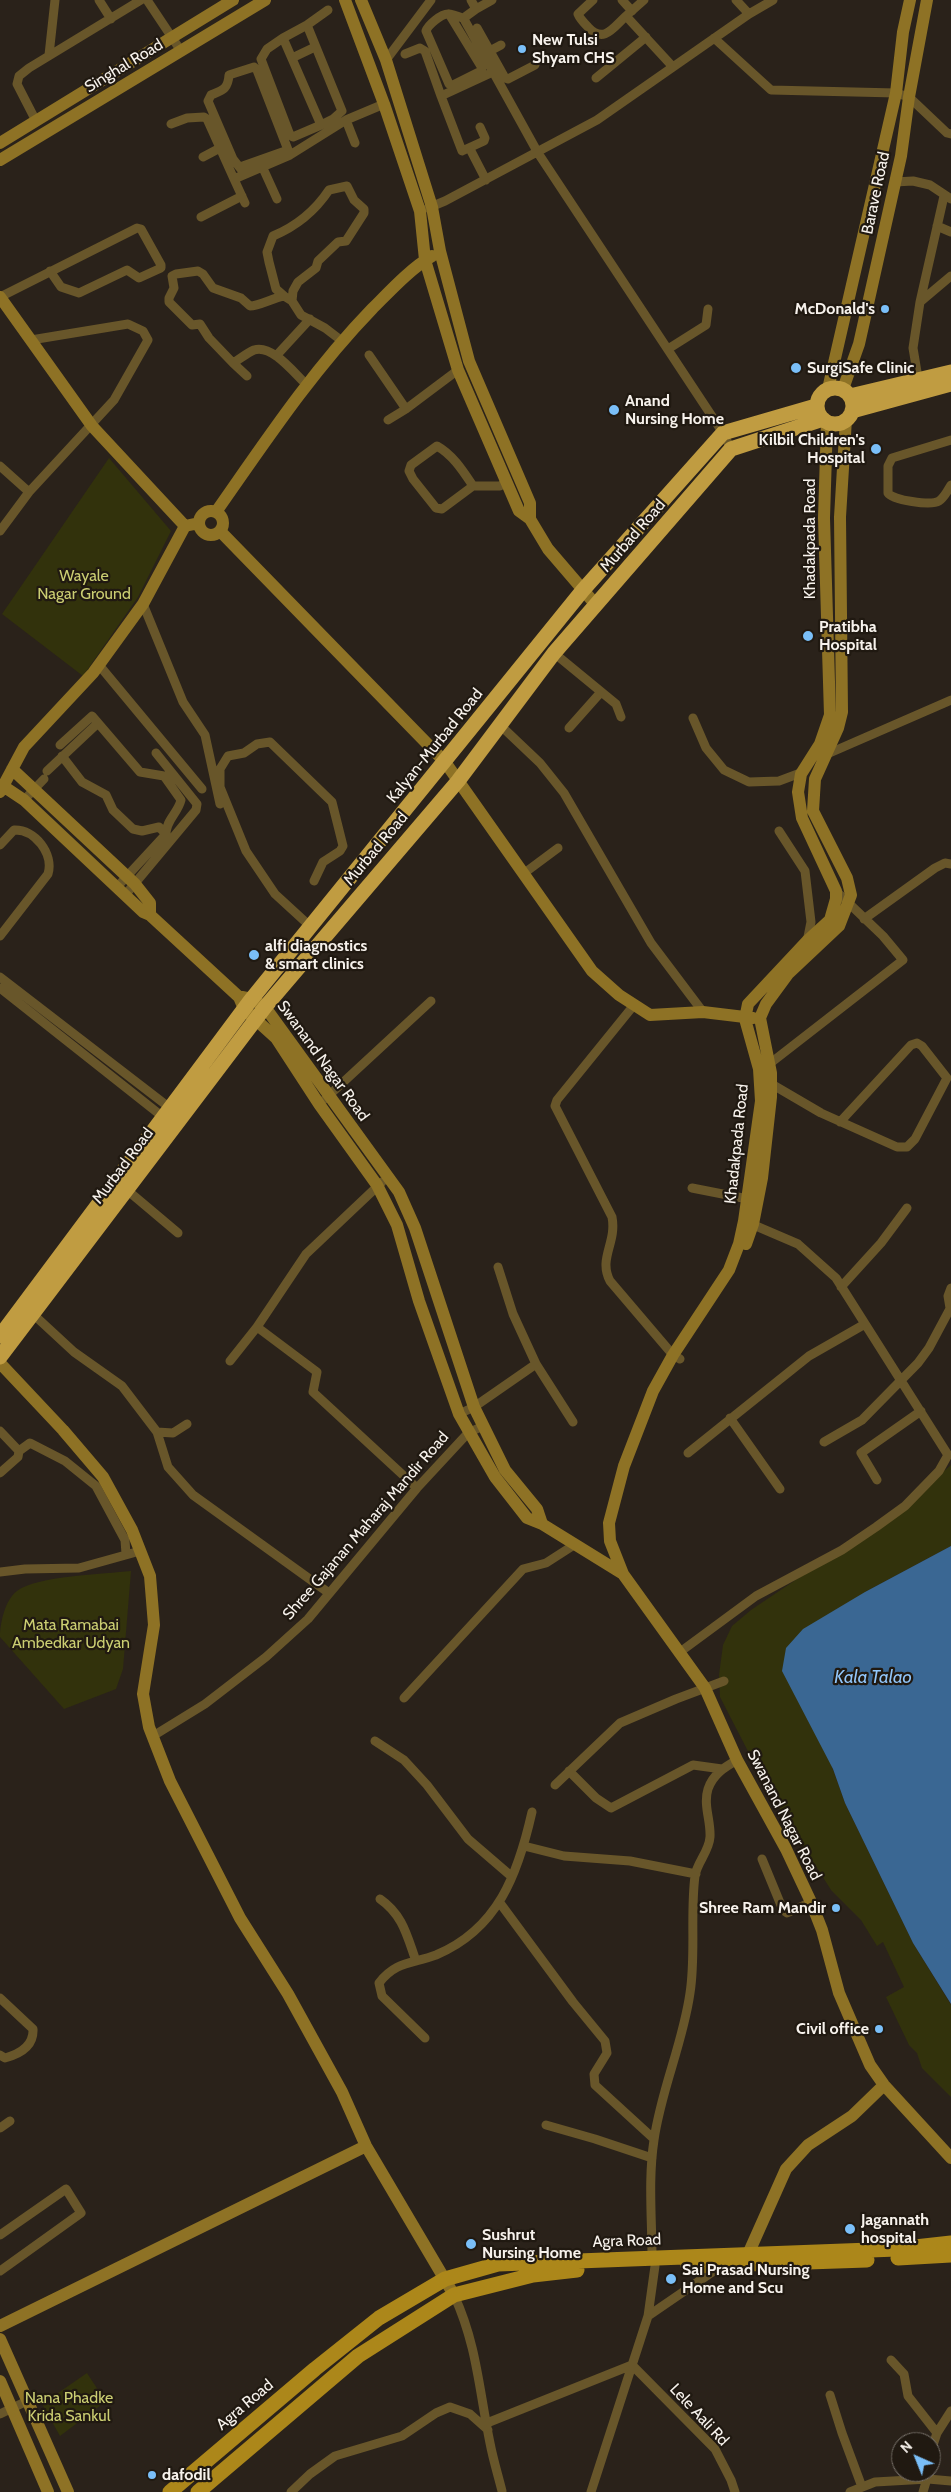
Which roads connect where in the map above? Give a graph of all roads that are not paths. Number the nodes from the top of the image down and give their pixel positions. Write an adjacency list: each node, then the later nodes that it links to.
1 (55, 0): 37 (street)
2 (99, 0): 25 (street)
3 (141, 0): 25 (street)
4 (147, 0): 28 (street)
5 (233, 0): 28 (street, Singhal Road)
6 (265, 0): 34 (street, Singhal Road)
7 (345, 0): 47 (street)
8 (361, 0): 39 (street)
9 (431, 0): 39 (street)
10 (471, 0): 19 (street)
11 (492, 0): 19 (street)
12 (593, 0): 21 (street)
13 (622, 0): 21 (street)
14 (644, 0): 21 (street)
15 (736, 0): 23 (street)
16 (773, 0): 23 (street)
17 (910, 0): 44 (street, Barave Road)
18 (927, 0): 46 (street, Barave Road)
19 (476, 9): 24 (street)
20 (328, 10): 26 (street)
21 (629, 13): 29 (street)
22 (449, 14): 22 (street); 24 (street)
23 (749, 14): 31 (street)
24 (465, 18): 35 (street)
25 (111, 19): 37 (street)
26 (307, 25): 30 (street); 33 (street)
27 (477, 28): 35 (street)
28 (173, 37): 34 (street); 49 (street, Singhal Road)
29 (646, 37): 41 (street); 43 (street)
30 (283, 38): 38 (street); 52 (street)
31 (714, 38): 41 (street); 44 (street)
32 (501, 45): 35 (street)
33 (315, 47): 38 (street); 50 (street)
34 (181, 51): 62 (street, Singhal Road)
35 (487, 53): 40 (street); 42 (street)
36 (406, 54): 45 (street)
37 (49, 56): 49 (street)
38 (292, 58): 52 (street)
39 (386, 60): 70 (street)
40 (535, 65)
41 (673, 67): 60 (street)
42 (494, 72): 45 (street); 60 (street)
43 (596, 78)
44 (896, 93): 46 (street); 95 (street, Barave Road)
45 (440, 96): 58 (street)
46 (909, 97): 54 (street); 67 (street, Barave Road)
47 (384, 104): 48 (street); 70 (street)
48 (346, 120): 50 (street); 56 (street)
49 (36, 121): 55 (street, Singhal Road)
50 (334, 123): 52 (street); 59 (street)
51 (171, 124): 57 (street)
52 (321, 125)
53 (480, 127): 58 (street)
54 (951, 134)
55 (0, 143)
56 (355, 143)
57 (220, 148): 61 (street); 65 (street)
58 (470, 149): 66 (street)
59 (289, 152): 63 (street); 64 (street); 64 (street)
60 (538, 153): 66 (street); 85 (street)
61 (203, 157)
62 (0, 160)
63 (262, 166): 64 (street); 69 (street)
64 (242, 170): 65 (street)
65 (234, 179): 71 (street)
66 (486, 180): 70 (street)
67 (895, 182): 68 (street); 95 (street, Barave Road)
68 (947, 198): 72 (street)
69 (277, 199)
70 (426, 209): 74 (street); 75 (street)
71 (201, 217)
72 (937, 226): 73 (street); 80 (street)
73 (951, 232)
74 (440, 251): 75 (street); 109 (street)
75 (425, 260): 84 (street); 89 (street)
76 (50, 272): 76 (street); 78 (street)
77 (951, 276): 80 (street)
78 (0, 297): 83 (street)
79 (288, 299): 79 (street); 82 (street); 88 (street)
80 (920, 302): 92 (street)
81 (708, 309): 85 (street)
82 (310, 319): 84 (street); 87 (street)
83 (30, 340): 99 (street); 99 (street)
84 (342, 341): 93 (street)
85 (668, 349): 100 (street)
86 (369, 354): 96 (street)
87 (276, 356): 88 (street); 93 (street)
88 (233, 363): 91 (street)
89 (458, 370): 96 (street); 104 (street)
90 (951, 372): 92 (highway)
91 (247, 376)
92 (918, 378): 95 (highway)
93 (306, 384): 108 (street)
94 (951, 384): 95 (highway)
95 (844, 401): 97 (highway); 97 (highway); 111 (street, Khadakpada Road)
96 (406, 409): 98 (street)
97 (822, 416): 100 (highway); 102 (highway); 112 (street, Khadakpada Road)
98 (388, 420)
99 (92, 426): 107 (street); 113 (street)
100 (723, 433): 102 (street); 116 (highway, Kalyan-Murbad Road)
101 (951, 440): 105 (street)
102 (731, 449): 118 (highway, Murbad Road)
103 (0, 466): 107 (street)
104 (506, 482): 106 (street); 109 (street)
105 (951, 485)
106 (473, 486): 106 (street)
107 (29, 492): 114 (street)
108 (216, 512): 110 (street); 115 (street)
109 (530, 519): 116 (street)
110 (199, 522): 113 (street); 115 (street)
111 (840, 523): 112 (street); 120 (street, Khadakpada Road)
112 (825, 524): 122 (street, Khadakpada Road)
113 (185, 526): 117 (street)
114 (0, 531)
115 (220, 531): 134 (street)
116 (583, 590): 118 (street); 134 (highway, Kalyan-Murbad Road)
117 (143, 604): 121 (street); 142 (street)
118 (596, 604): 119 (highway, Murbad Road)
119 (554, 653): 123 (street); 128 (highway, Murbad Road)
120 (842, 663): 122 (street); 132 (street, Khadakpada Road)
121 (99, 665): 135 (street); 139 (street)
122 (828, 665): 136 (street, Khadakpada Road)
123 (601, 692): 125 (street); 129 (street)
124 (951, 700): 132 (street)
125 (621, 717)
126 (693, 718): 136 (street)
127 (98, 723): 130 (street); 133 (street); 144 (street)
128 (500, 725): 137 (highway, Murbad Road); 166 (street)
129 (569, 728)
130 (60, 745)
131 (156, 753): 149 (street)
132 (825, 755): 136 (street); 153 (street, Khadakpada Road)
133 (62, 756): 140 (street); 144 (street)
134 (445, 762): 137 (street); 156 (highway, Kalyan-Murbad Road)
135 (12, 769): 138 (street); 140 (street)
136 (801, 774): 152 (street, Khadakpada Road)
137 (458, 781): 148 (street); 167 (highway, Murbad Road)
138 (2, 789): 141 (street, Swanand Nagar Road)
139 (202, 789)
140 (34, 790): 141 (street); 149 (street)
141 (24, 800): 151 (street, Swanand Nagar Road)
142 (220, 804)
143 (779, 831): 158 (street)
144 (166, 834): 149 (street)
145 (0, 845): 157 (street)
146 (558, 848): 148 (street)
147 (951, 864): 155 (street)
148 (523, 874): 165 (street)
149 (131, 881): 151 (street); 154 (street)
150 (314, 881): 156 (street)
151 (121, 890): 154 (street, Swanand Nagar Road)
152 (836, 891): 153 (street); 158 (street, Khadakpada Road)
153 (849, 902): 155 (street); 159 (street, Khadakpada Road)
154 (150, 915): 163 (street, Swanand Nagar Road)
155 (864, 919): 172 (street)
156 (311, 927): 163 (highway, Kalyan-Murbad Road)
157 (0, 936)
158 (807, 941): 159 (street); 162 (street, Khadakpada Road)
159 (810, 955): 162 (street, Khadakpada Road)
160 (0, 977): 168 (street)
161 (0, 988): 171 (street)
162 (764, 996): 169 (street, Khadakpada Road); 170 (street, Khadakpada Road)
163 (245, 1001): 167 (street, Swanand Nagar Road); 177 (highway, Kalyan-Murbad Road)
164 (431, 1001): 175 (street)
165 (634, 1005): 166 (street); 200 (street)
166 (703, 1012): 170 (street)
167 (260, 1013): 175 (street, Swanand Nagar Road); 176 (street, Swanand Nagar Road); 184 (highway, Murbad Road)
168 (51, 1016): 171 (street); 177 (street)
169 (760, 1018): 170 (street); 172 (street, Khadakpada Road)
170 (746, 1019): 174 (street, Khadakpada Road)
171 (45, 1023): 177 (street)
172 (768, 1065): 174 (street, Khadakpada Road)
173 (949, 1076): 178 (street); 178 (street)
174 (766, 1082): 178 (street); 180 (street, Khadakpada Road)
175 (330, 1096): 176 (street); 179 (street, Swanand Nagar Road)
176 (319, 1104): 179 (street, Swanand Nagar Road)
177 (166, 1112): 190 (highway, Kalyan-Murbad Road)
178 (840, 1122)
179 (346, 1131): 181 (street, Swanand Nagar Road); 182 (street, Swanand Nagar Road)
180 (758, 1159): 185 (street, Khadakpada Road); 188 (street, Khadakpada Road)
181 (388, 1178): 182 (street); 187 (street, Swanand Nagar Road)
182 (377, 1185): 189 (street, Swanand Nagar Road); 198 (street)
183 (692, 1188): 185 (street)
184 (127, 1190): 190 (highway, Murbad Road); 191 (street)
185 (748, 1199): 188 (street, Khadakpada Road)
186 (907, 1208): 193 (street)
187 (411, 1219): 189 (street); 205 (street, Swanand Nagar Road)
188 (749, 1223): 193 (street); 200 (street, Khadakpada Road)
189 (397, 1225): 207 (street, Swanand Nagar Road)
190 (86, 1232): 196 (highway, Murbad Road); 199 (highway, Kalyan-Murbad Road)
191 (178, 1233)
192 (498, 1267): 203 (street)
193 (841, 1287): 197 (street)
194 (951, 1288): 195 (street)
195 (951, 1307): 204 (street)
196 (34, 1315): 199 (highway, Murbad Road); 213 (street)
197 (865, 1324): 204 (street); 208 (street)
198 (257, 1328): 201 (street); 221 (street)
199 (2, 1345)
200 (677, 1357): 223 (street, Khadakpada Road)
201 (230, 1361)
202 (0, 1363): 225 (street)
203 (536, 1364): 205 (street); 209 (street)
204 (901, 1379): 206 (street); 215 (street)
205 (474, 1407): 207 (street); 211 (street, Swanand Nagar Road)
206 (921, 1411): 220 (street); 231 (street)
207 (459, 1414): 214 (street, Swanand Nagar Road)
208 (730, 1418): 217 (street); 222 (street)
209 (573, 1422)
210 (187, 1424): 213 (street)
211 (483, 1426): 214 (street, Shree Gajanan Maharaj Mandir Road); 219 (street, Swanand Nagar Road)
212 (0, 1431): 216 (street)
213 (157, 1432): 230 (street)
214 (468, 1433): 219 (street, Swanand Nagar Road); 221 (street, Shree Gajanan Maharaj Mandir Road)
215 (824, 1442)
216 (20, 1451): 218 (street); 226 (street)
217 (688, 1453)
218 (0, 1473)
219 (500, 1473): 224 (street, Swanand Nagar Road)
220 (877, 1480)
221 (417, 1488): 230 (street, Shree Gajanan Maharaj Mandir Road)
222 (780, 1489)
223 (610, 1536): 227 (street); 229 (street)
224 (574, 1545): 227 (street, Swanand Nagar Road); 234 (street)
225 (140, 1551): 226 (street); 235 (street)
226 (126, 1554): 228 (street)
227 (590, 1555): 229 (street, Swanand Nagar Road)
228 (0, 1572)
229 (622, 1574): 231 (street, Swanand Nagar Road)
230 (329, 1593): 235 (street, Shree Gajanan Maharaj Mandir Road)
231 (680, 1652): 233 (street, Swanand Nagar Road)
232 (724, 1681): 233 (street)
233 (705, 1688): 237 (street, Swanand Nagar Road); 239 (street)
234 (404, 1698)
235 (153, 1736): 258 (street)
236 (375, 1741): 245 (street)
237 (737, 1760): 238 (street); 247 (street, Swanand Nagar Road)
238 (722, 1769): 239 (street); 244 (street)
239 (569, 1771): 240 (street)
240 (555, 1786)
241 (532, 1812): 242 (street)
242 (524, 1846): 244 (street); 245 (street)
243 (762, 1858): 247 (street)
244 (696, 1874): 257 (street)
245 (511, 1876): 248 (street)
246 (380, 1899): 249 (street)
247 (811, 1902): 253 (street, Swanand Nagar Road)
248 (500, 1903): 249 (street); 257 (street)
249 (416, 1961): 251 (street)
250 (0, 1998): 252 (street)
251 (425, 2038)
252 (0, 2055)
253 (884, 2085): 260 (street, Swanand Nagar Road); 264 (street)
254 (10, 2121): 256 (street)
255 (546, 2126): 259 (street)
256 (0, 2128)
257 (654, 2139): 259 (street)
258 (366, 2146): 268 (street); 271 (street)
259 (652, 2158): 265 (street)
260 (951, 2158)
261 (0, 2235): 267 (street)
262 (951, 2243): 264 (main road, Agra Road)
263 (951, 2255): 264 (main road, Agra Road)
264 (746, 2260): 265 (main road, Agra Road); 266 (main road, Agra Road)
265 (654, 2262): 266 (main road, Agra Road); 268 (main road, Agra Road); 269 (main road, Agra Road); 270 (street)
266 (721, 2266): 270 (street)
267 (0, 2271)
268 (445, 2279): 269 (street); 289 (main road, Agra Road)
269 (454, 2295): 280 (street); 290 (main road, Agra Road)
270 (648, 2316): 274 (street)
271 (0, 2326)
272 (0, 2339): 277 (street)
273 (891, 2360): 281 (street)
274 (632, 2365): 280 (street); 293 (street); 294 (street, Lele Aali Rd)
275 (0, 2381): 278 (street)
276 (830, 2395): 286 (street)
277 (27, 2401): 278 (street); 283 (street)
278 (6, 2411): 284 (street)
279 (951, 2411): 282 (street)
280 (487, 2426): 291 (street); 292 (street)
281 (937, 2432)
282 (939, 2432)
283 (51, 2456): 284 (street); 288 (street)
284 (33, 2463): 287 (street)
285 (891, 2480): 286 (street)
286 (862, 2487): 295 (street)
287 (48, 2492)
288 (68, 2492)
289 (170, 2492)
290 (198, 2492)
291 (291, 2492)
292 (502, 2492)
293 (591, 2492)
294 (734, 2492)
295 (850, 2492)

